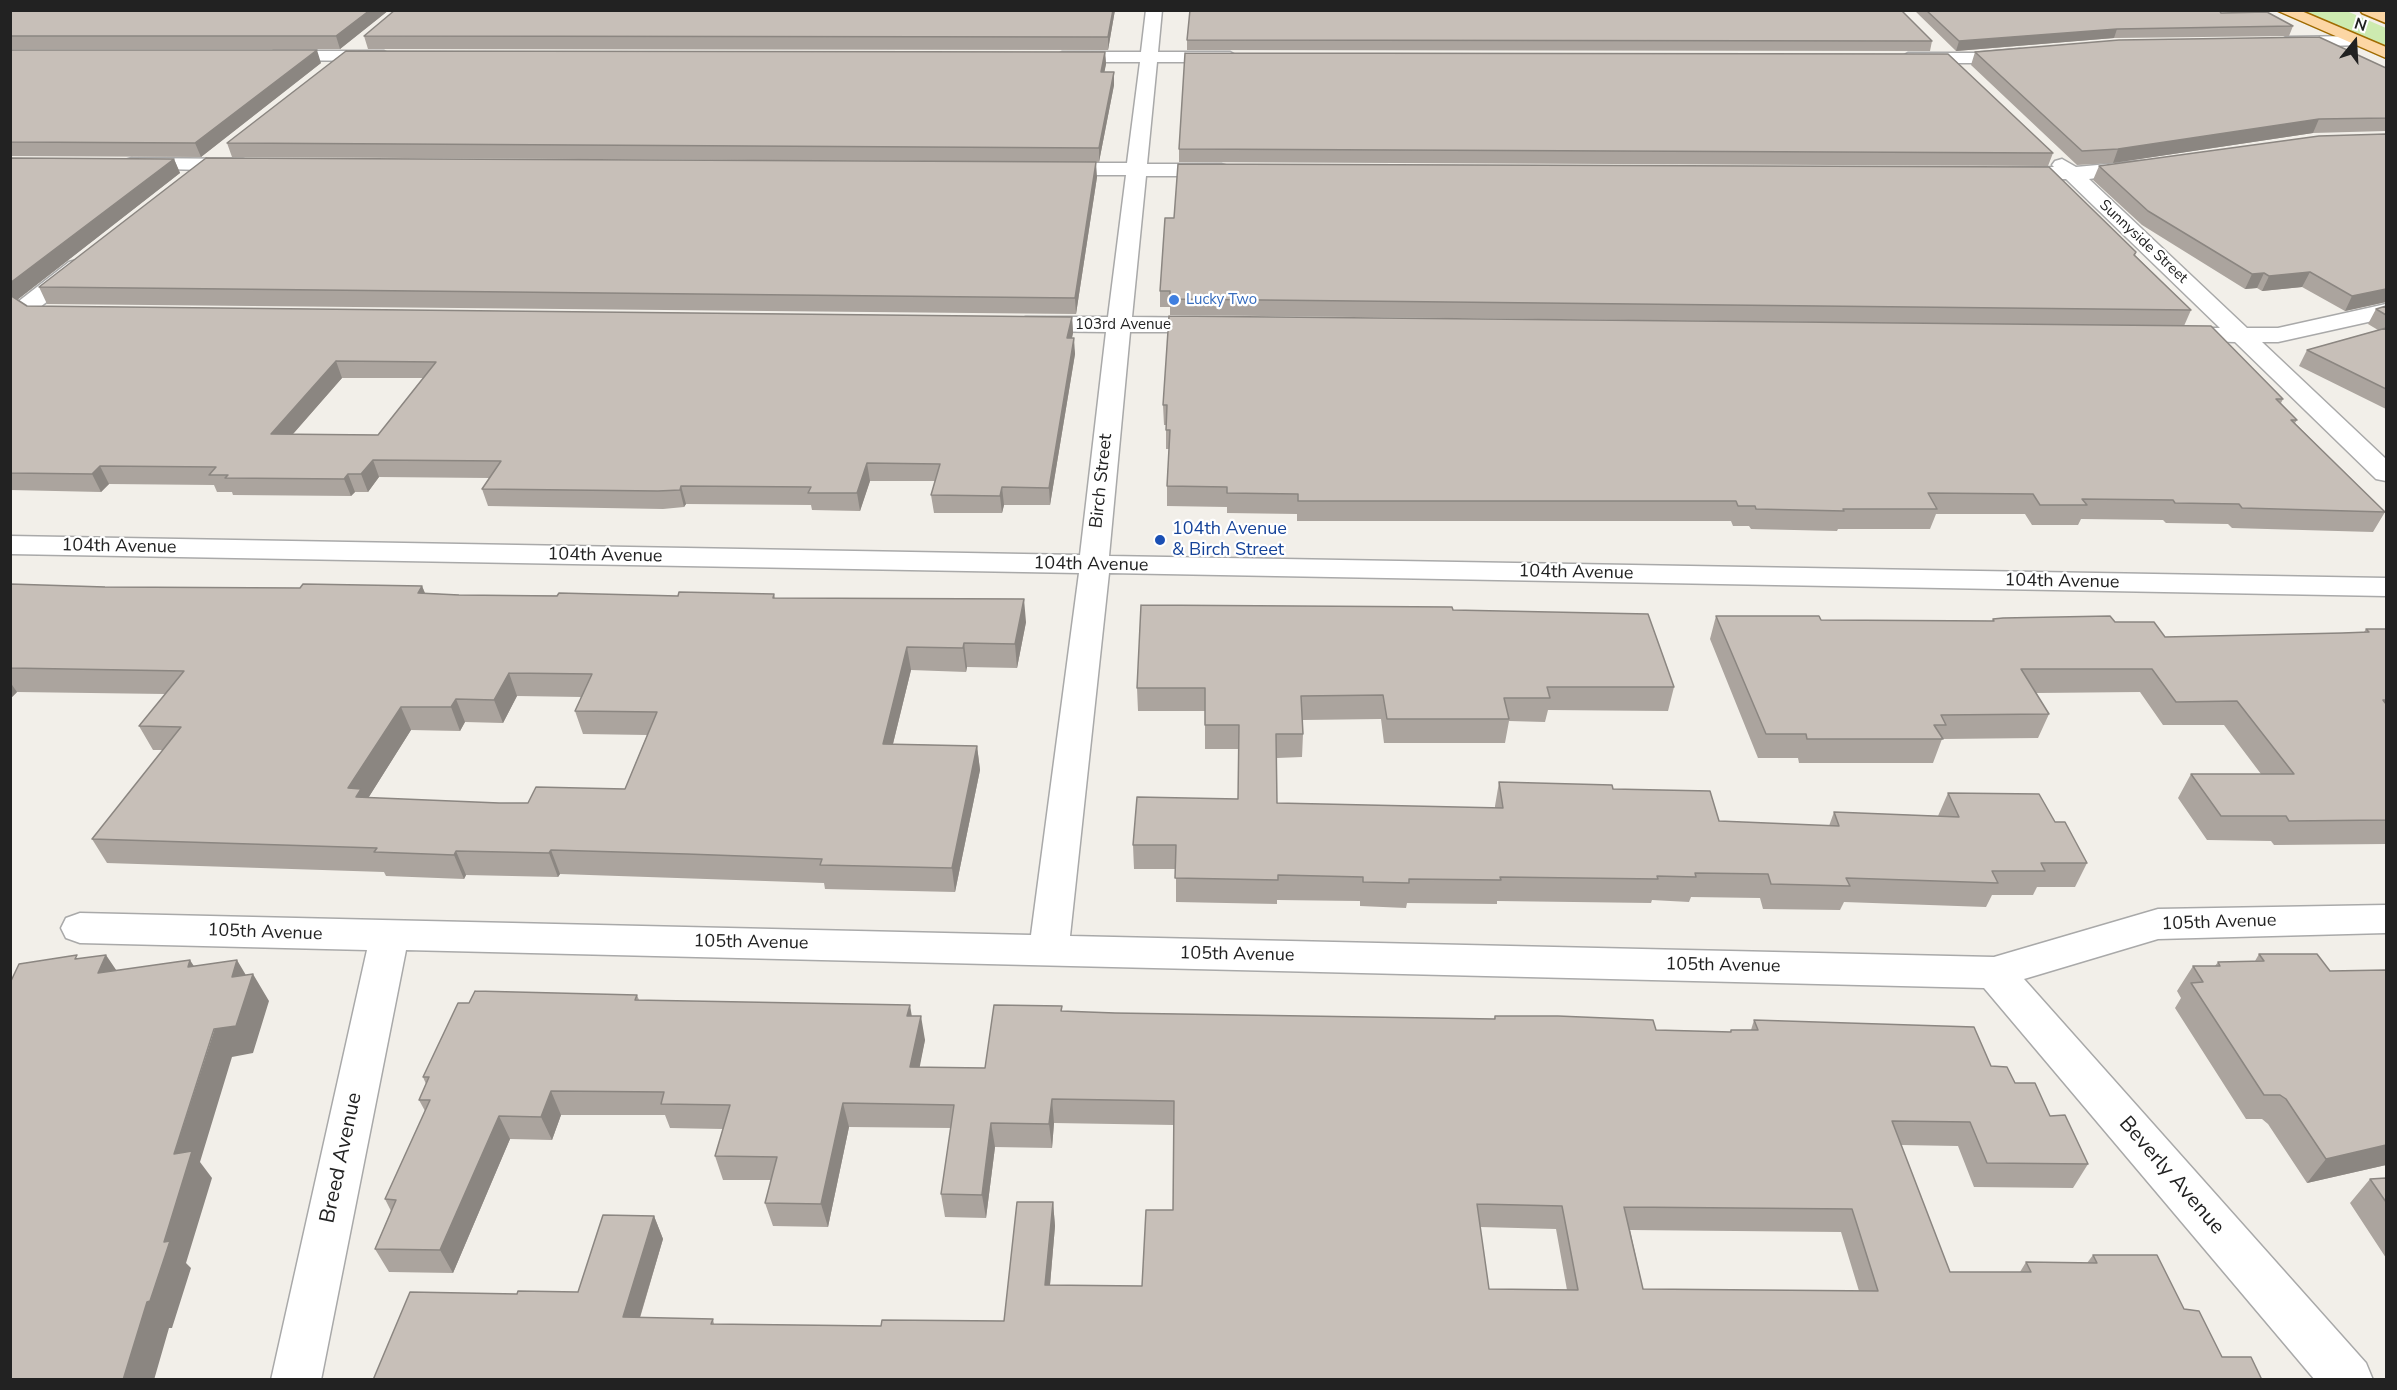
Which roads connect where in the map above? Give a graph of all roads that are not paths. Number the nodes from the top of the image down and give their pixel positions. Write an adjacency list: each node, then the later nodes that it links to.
1 (1154, 10): 15 (street, Birch Street)
2 (2284, 10): 7 (main road)
3 (2368, 10): 4 (main road)
4 (2386, 18)
5 (1926, 35): 18 (street)
6 (371, 37): 12 (street)
7 (2356, 41): 8 (street); 10 (main road)
8 (2268, 43)
9 (2041, 51): 18 (street)
10 (2386, 53)
11 (262, 56): 12 (street)
12 (346, 56): 13 (street); 20 (street)
13 (406, 56)
14 (1049, 57): 15 (street)
15 (1148, 57): 16 (street); 28 (street, Birch Street)
16 (1245, 57)
17 (1887, 58): 18 (street)
18 (1949, 58): 19 (street)
19 (1966, 74)
20 (320, 77)
21 (234, 144): 25 (street)
22 (2046, 150): 31 (street, Sunnyside Street)
23 (118, 164): 25 (street)
24 (2158, 164): 31 (street)
25 (207, 165): 26 (street); 32 (street)
26 (261, 165)
27 (1034, 169): 28 (street)
28 (1135, 169): 29 (street); 37 (street, Birch Street)
29 (1245, 170)
30 (1994, 174): 31 (street)
31 (2070, 174): 40 (street, Sunnyside Street)
32 (187, 181)
33 (92, 255): 35 (street)
34 (2386, 311): 40 (street)
35 (27, 313)
36 (1009, 324): 37 (street, 103rd Avenue)
37 (1118, 324): 38 (street, 103rd Avenue); 43 (street, Birch Street)
38 (1238, 325)
39 (2148, 335): 40 (street)
40 (2241, 336): 41 (street, Sunnyside Street)
41 (2386, 473)
42 (10, 545): 43 (street, 104th Avenue)
43 (1094, 565): 44 (street, 104th Avenue); 48 (street, Birch Street)
44 (2386, 587)
45 (2386, 919): 49 (street, 105th Avenue)
46 (80, 928): 47 (street, 105th Avenue)
47 (389, 936): 48 (street, 105th Avenue); 50 (street, Breed Avenue)
48 (1049, 951): 49 (street, 105th Avenue)
49 (1994, 973): 51 (street, Beverly Avenue)
50 (296, 1380)
51 (2348, 1380)

